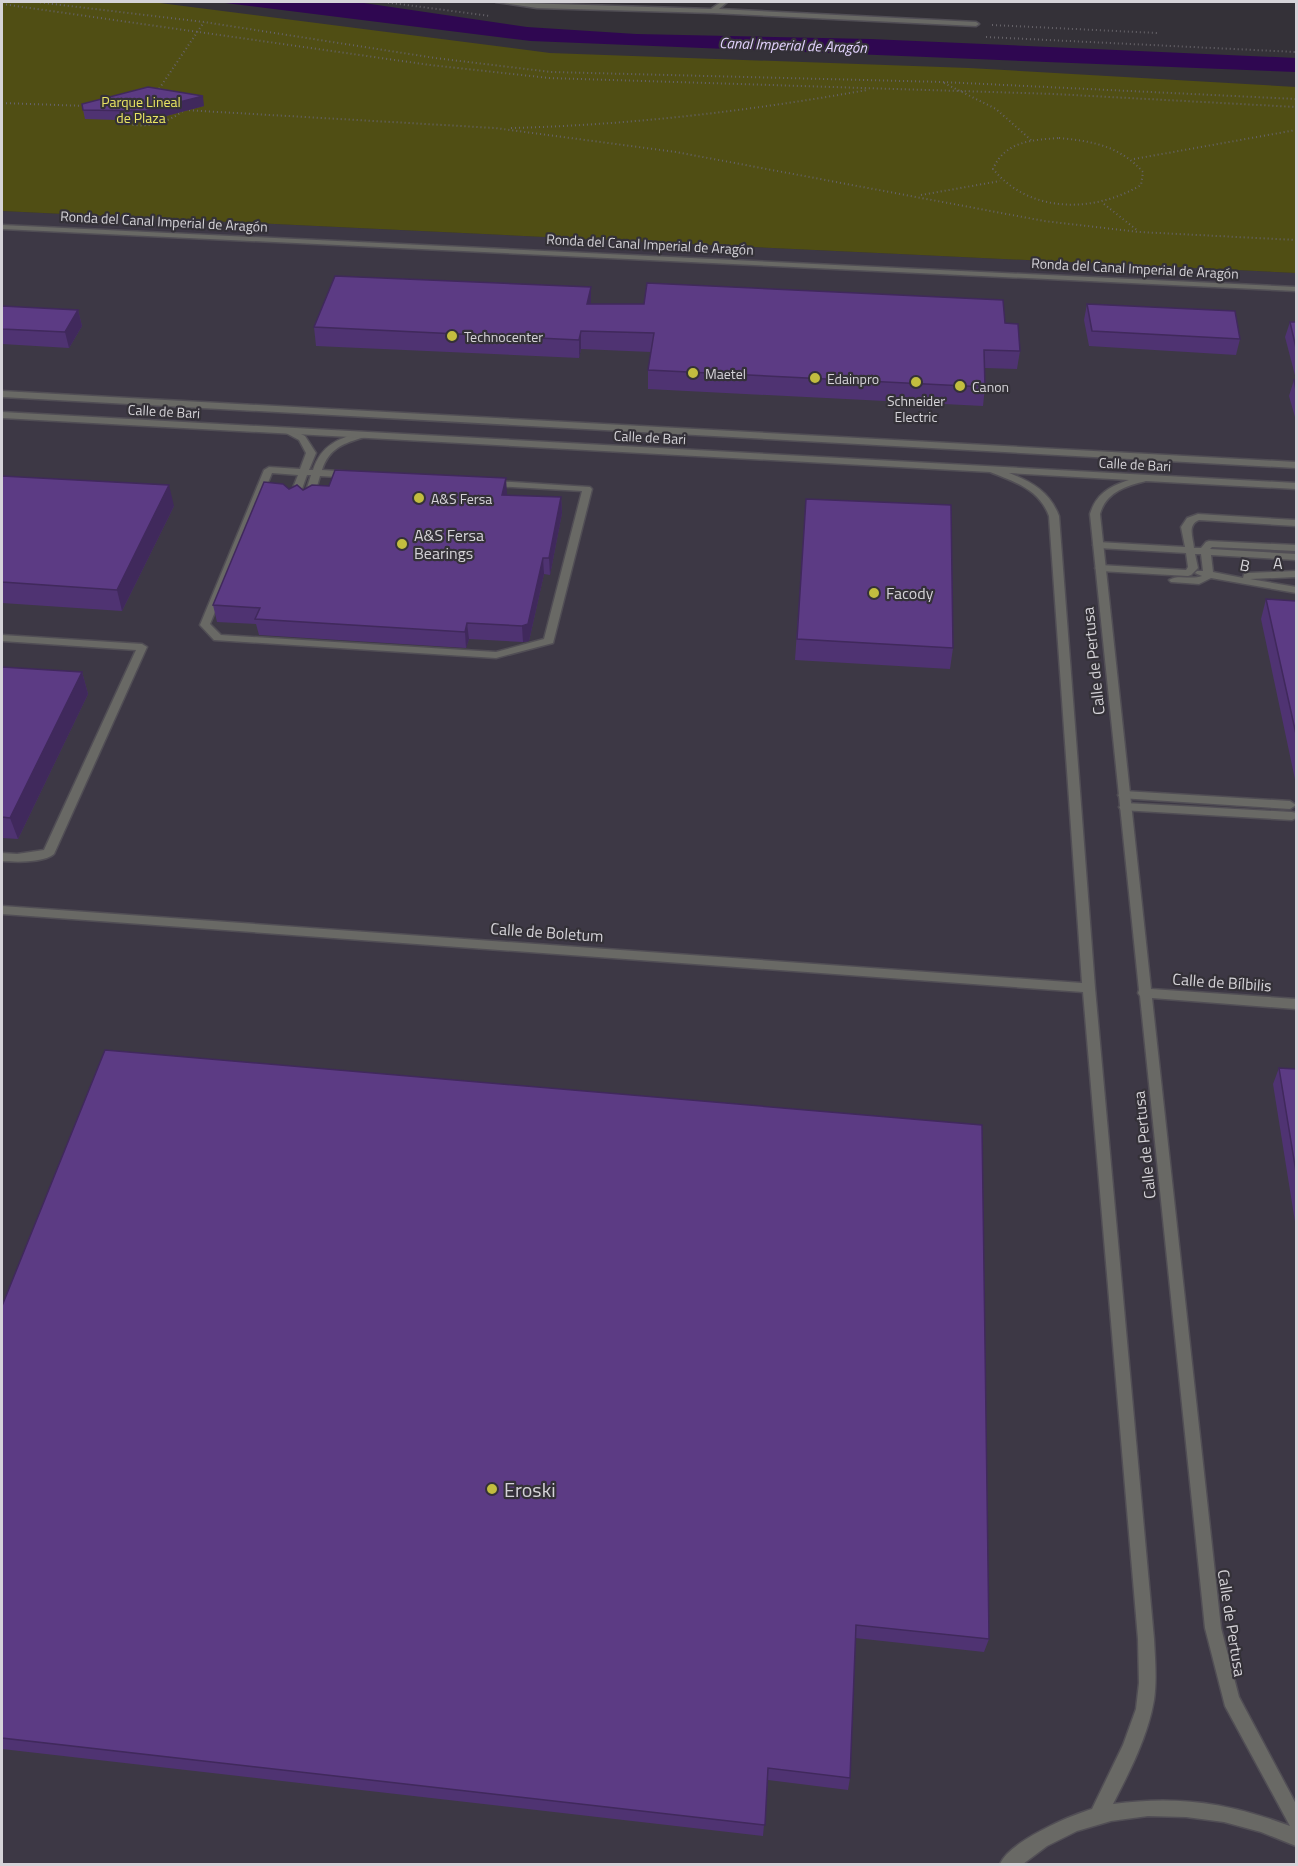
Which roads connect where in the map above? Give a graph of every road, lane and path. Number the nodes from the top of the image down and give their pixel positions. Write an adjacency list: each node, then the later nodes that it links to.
1 (36, 2): 6 (path)
2 (499, 2): 5 (street)
3 (724, 2): 5 (street)
4 (2, 4): 8 (path)
5 (713, 11): 7 (street)
6 (204, 22): 8 (path); 10 (path)
7 (976, 24): 9 (path)
8 (199, 30): 12 (path); 14 (path)
9 (1156, 33)
10 (882, 81): 11 (path); 12 (path)
11 (943, 82): 13 (path); 15 (path)
12 (876, 88): 13 (path); 22 (path)
13 (956, 91): 19 (path); 24 (path)
14 (168, 93)
15 (1296, 99)
16 (2, 104): 18 (path)
17 (186, 105): 20 (path)
18 (88, 106)
19 (1296, 107)
20 (184, 110): 21 (path); 22 (path)
21 (107, 111)
22 (495, 128): 27 (path)
23 (1296, 130): 25 (path)
24 (1031, 140): 25 (path); 26 (path)
25 (1134, 159): 28 (path)
26 (1000, 181): 27 (path); 28 (path)
27 (918, 196): 30 (path)
28 (1103, 203): 30 (path)
29 (2, 227): 32 (street, Ronda del Canal Imperial de Aragón)
30 (1139, 232): 31 (path)
31 (1296, 240)
32 (1296, 289)
33 (2, 394): 37 (street, Calle de Bari)
34 (2, 415): 35 (street, Calle de Bari)
35 (289, 431): 36 (street, Calle de Bari); 39 (street)
36 (362, 435): 38 (street, Calle de Bari); 40 (street)
37 (1296, 465)
38 (993, 470): 41 (street, Calle de Bari); 64 (street, Calle de Pertusa)
39 (303, 472): 40 (street); 40 (street); 43 (street)
40 (317, 473): 44 (street)
41 (1145, 478): 42 (street, Calle de Bari); 46 (street, Calle de Pertusa)
42 (1296, 486)
43 (293, 500)
44 (308, 501)
45 (1296, 523): 47 (street)
46 (1097, 541): 47 (street); 51 (street, Calle de Pertusa)
47 (1189, 546): 49 (street); 52 (street)
48 (1296, 548): 49 (street)
49 (1205, 551): 50 (street); 54 (street)
50 (1296, 557)
51 (1100, 572): 52 (street); 54 (street); 60 (street, Calle de Pertusa)
52 (1188, 573): 54 (street)
53 (1296, 574): 55 (street, A)
54 (1207, 576): 55 (street)
55 (1224, 576): 56 (street, A); 57 (street, B); 58 (street, B)
56 (1296, 579)
57 (1296, 584)
58 (1296, 590)
59 (2, 638): 62 (street)
60 (1124, 801): 61 (street); 65 (street, Calle de Pertusa)
61 (1291, 811)
62 (2, 857)
63 (2, 910): 64 (street, Calle de Boletum)
64 (1089, 988): 67 (street, Calle de Pertusa)
65 (1144, 993): 66 (street, Calle de Bílbilis); 68 (street, Calle de Pertusa)
66 (1296, 1004)
67 (1098, 1816): 69 (street); 70 (street)
68 (1296, 1820)
69 (1296, 1837)
70 (1009, 1864)

